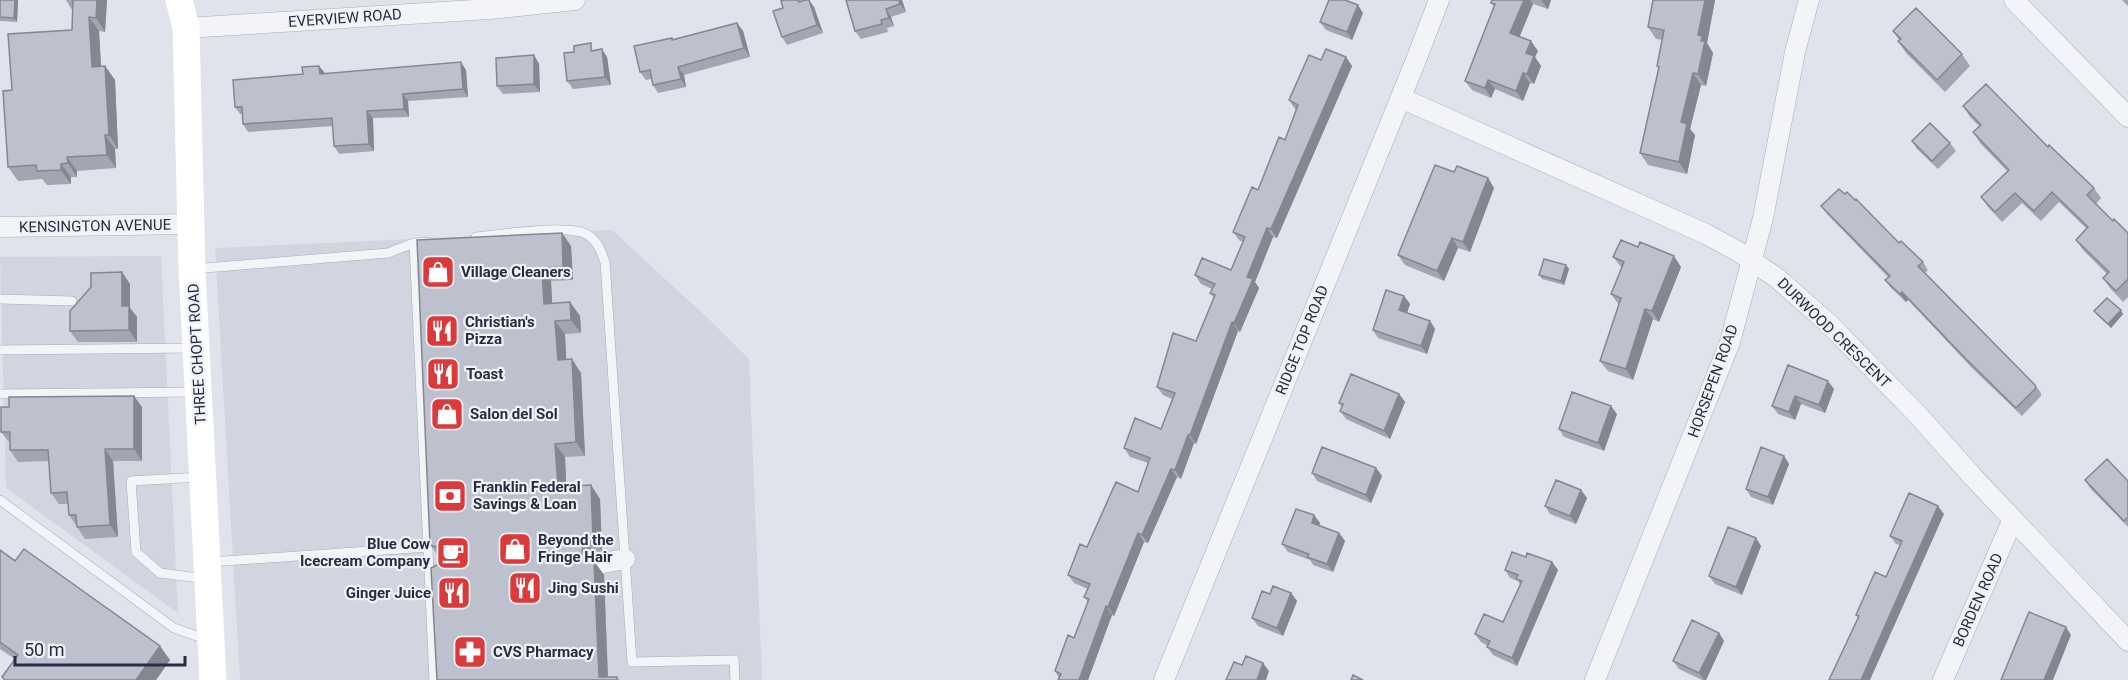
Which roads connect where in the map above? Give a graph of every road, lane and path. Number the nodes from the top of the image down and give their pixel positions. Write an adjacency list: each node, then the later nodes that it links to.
1 (179, 0): 7 (main road, THREE CHOPT ROAD)
2 (196, 0): 7 (main road, THREE CHOPT ROAD)
3 (575, 0): 7 (street, EVERVIEW ROAD)
4 (1439, 0): 8 (street, RIDGE TOP ROAD)
5 (1809, 0): 15 (street, HORSEPEN ROAD)
6 (2014, 0): 9 (street)
7 (186, 28): 10 (main road, THREE CHOPT ROAD)
8 (1401, 98): 15 (street, DURWOOD CRESCENT); 35 (street, RIDGE TOP ROAD)
9 (2128, 117)
10 (190, 224): 11 (street, KENSINGTON AVENUE); 16 (main road, THREE CHOPT ROAD)
11 (0, 226)
12 (463, 239): 27 (lane)
13 (442, 241): 14 (lane)
14 (414, 243): 16 (lane); 26 (lane)
15 (1752, 261): 25 (street, DURWOOD CRESCENT); 36 (street, HORSEPEN ROAD)
16 (192, 270): 19 (main road, THREE CHOPT ROAD)
17 (0, 299): 18 (lane)
18 (72, 301)
19 (196, 348): 20 (lane); 21 (main road, THREE CHOPT ROAD)
20 (0, 350)
21 (199, 392): 22 (lane); 23 (main road, THREE CHOPT ROAD)
22 (0, 394)
23 (203, 477): 29 (main road, THREE CHOPT ROAD); 29 (lane)
24 (0, 500): 30 (lane)
25 (2013, 519): 31 (street, DURWOOD CRESCENT); 37 (street, BORDEN ROAD)
26 (428, 547): 29 (lane); 33 (lane)
27 (625, 559): 28 (street); 34 (lane)
28 (603, 563)
29 (208, 571): 30 (main road, THREE CHOPT ROAD)
30 (212, 641): 32 (main road, THREE CHOPT ROAD)
31 (2128, 641)
32 (213, 680)
33 (434, 680)
34 (735, 680)
35 (1164, 680)
36 (1595, 680)
37 (1943, 680)

